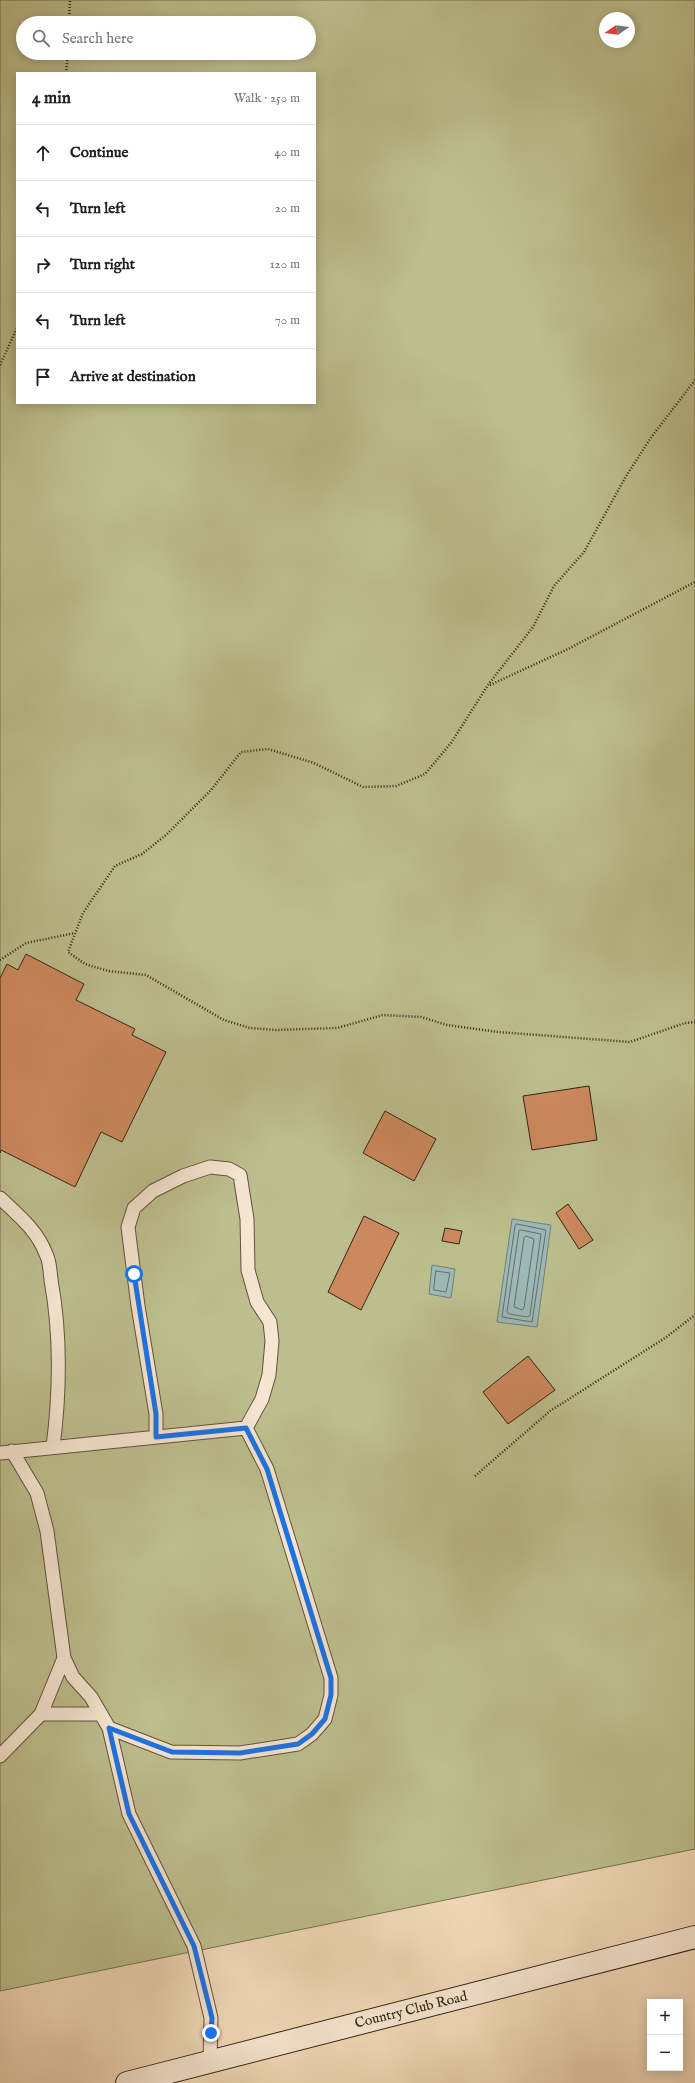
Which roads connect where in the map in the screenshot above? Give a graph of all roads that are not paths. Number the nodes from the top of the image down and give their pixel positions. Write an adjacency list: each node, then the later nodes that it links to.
1 (0, 1198): 4 (lane)
2 (246, 1428): 3 (lane); 3 (lane); 9 (lane)
3 (156, 1437): 4 (lane)
4 (53, 1447): 5 (lane)
5 (6, 1452): 6 (lane)
6 (64, 1658): 7 (lane); 8 (lane)
7 (41, 1714): 8 (lane); 10 (lane)
8 (101, 1714): 9 (lane)
9 (109, 1728): 12 (lane)
10 (0, 1756)
11 (695, 1937): 12 (main road, Country Club Road)
12 (210, 2062): 13 (main road, Country Club Road)
13 (127, 2083)

